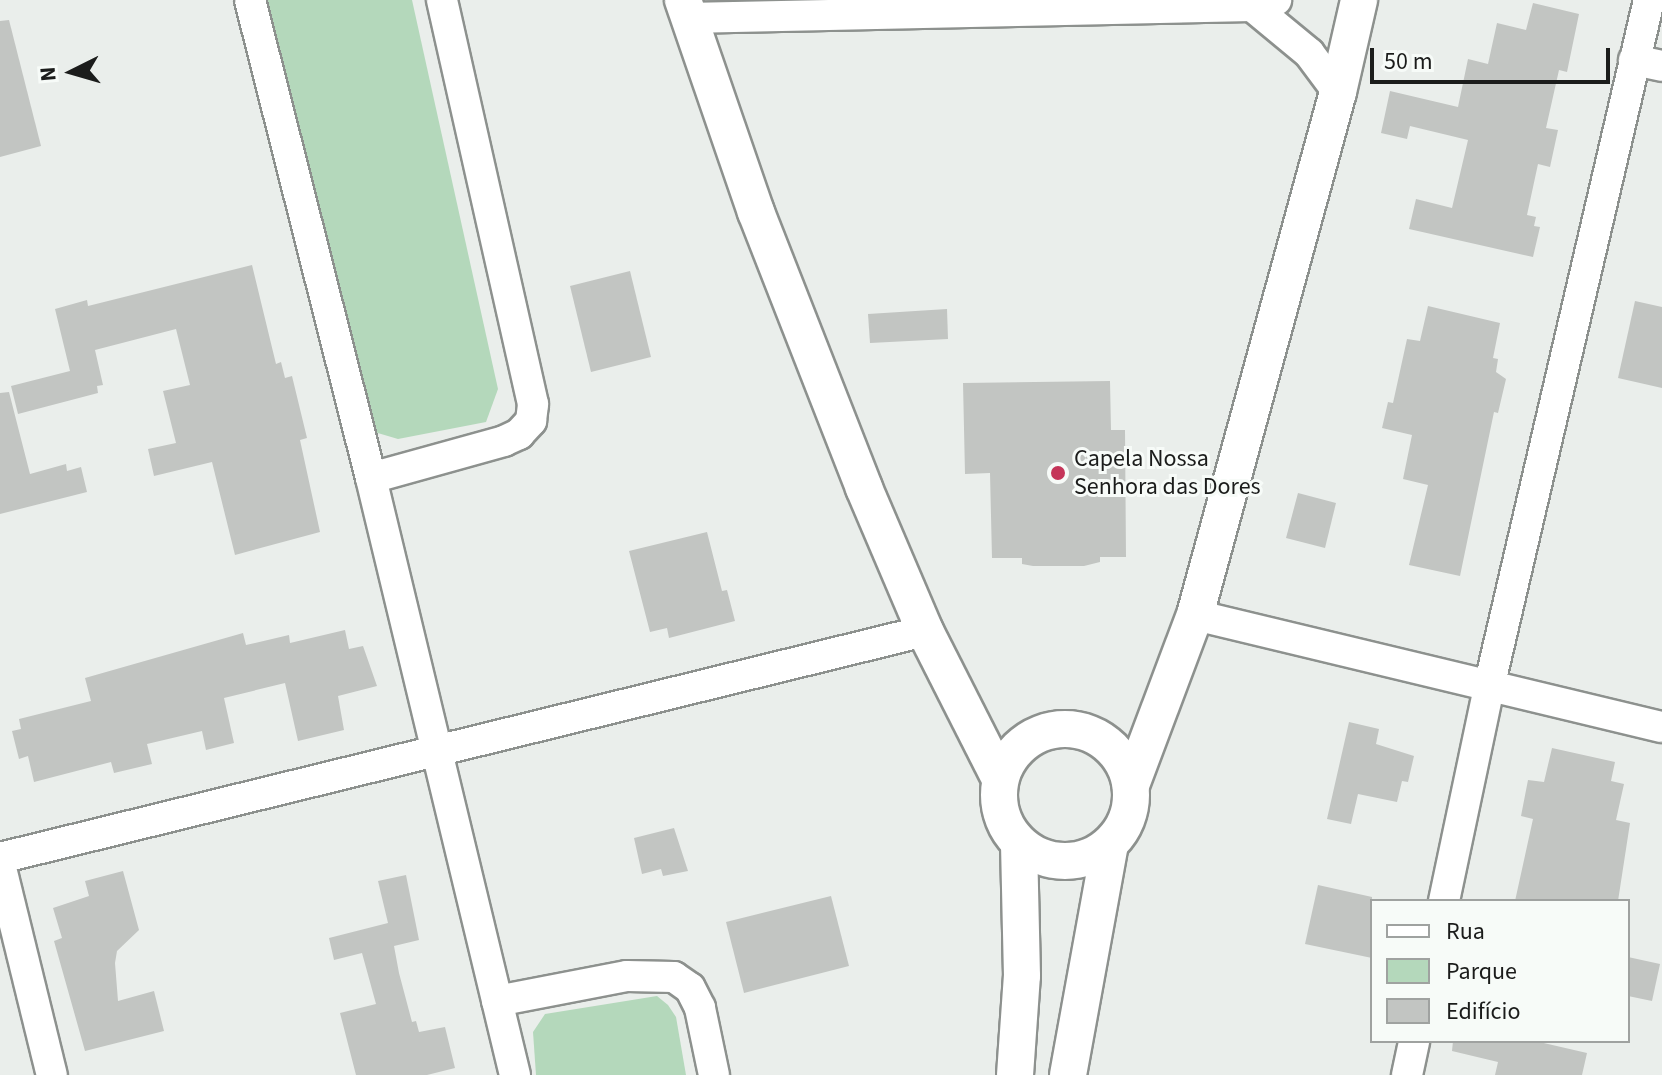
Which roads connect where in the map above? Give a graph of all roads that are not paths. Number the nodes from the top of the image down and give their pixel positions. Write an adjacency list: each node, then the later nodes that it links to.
1 (250, 0): 9 (street)
2 (442, 0): 9 (street)
3 (1359, 0): 8 (street)
4 (1649, 0): 7 (street)
5 (1264, 3): 6 (street); 8 (street)
6 (685, 9): 11 (street)
7 (1648, 63): 12 (street)
8 (1338, 92): 10 (street)
9 (371, 478): 14 (street)
10 (1195, 615): 12 (street); 16 (street)
11 (925, 631): 14 (street); 15 (street)
12 (1489, 687): 13 (street); 20 (street)
13 (1662, 727)
14 (437, 749): 19 (street); 21 (street)
15 (1000, 779): 16 (street); 17 (street)
16 (1131, 785): 18 (street)
17 (1019, 844): 18 (street); 26 (street)
18 (1110, 845): 27 (street)
19 (0, 861): 23 (street)
20 (1444, 899)
21 (497, 1001): 24 (street); 25 (street)
22 (1414, 1043): 28 (street)
23 (52, 1075)
24 (515, 1075)
25 (714, 1075)
26 (1015, 1075)
27 (1068, 1075)
28 (1407, 1075)

